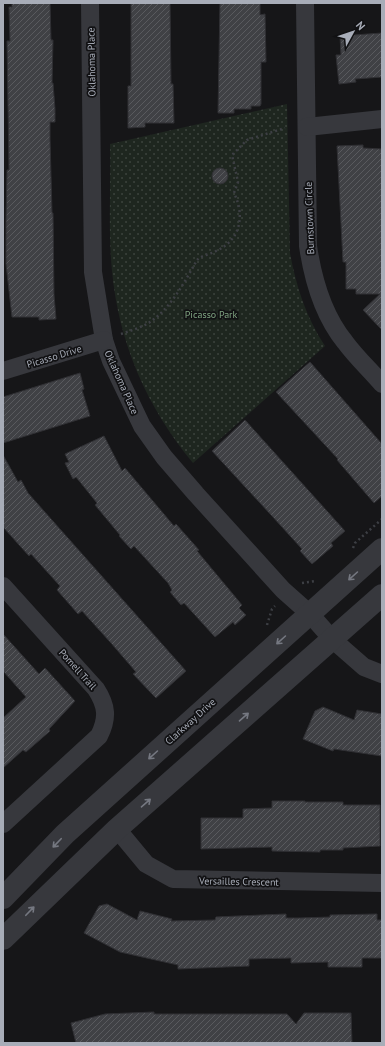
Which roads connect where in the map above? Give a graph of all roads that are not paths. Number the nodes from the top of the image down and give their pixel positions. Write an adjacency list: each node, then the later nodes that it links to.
1 (90, 3): 5 (street, Oklahoma Place)
2 (305, 3): 4 (street, Burnstown Circle)
3 (382, 119): 4 (street)
4 (307, 127): 7 (street, Burnstown Circle)
5 (104, 340): 6 (street, Picasso Drive); 11 (street, Oklahoma Place)
6 (3, 371)
7 (382, 384)
8 (382, 549): 11 (street, Clarkway Drive, one-way to 11)
9 (3, 586): 14 (street, Pomell Trail)
10 (382, 595): 12 (street)
11 (310, 614): 12 (street, Oklahoma Place); 17 (street, Clarkway Drive, one-way to 17)
12 (332, 639): 13 (street, Oklahoma Place); 15 (street, one-way to 12)
13 (382, 674)
14 (3, 824)
15 (117, 829): 16 (street, Versailles Crescent); 18 (street, one-way to 15)
16 (382, 883)
17 (3, 898)
18 (3, 939)

